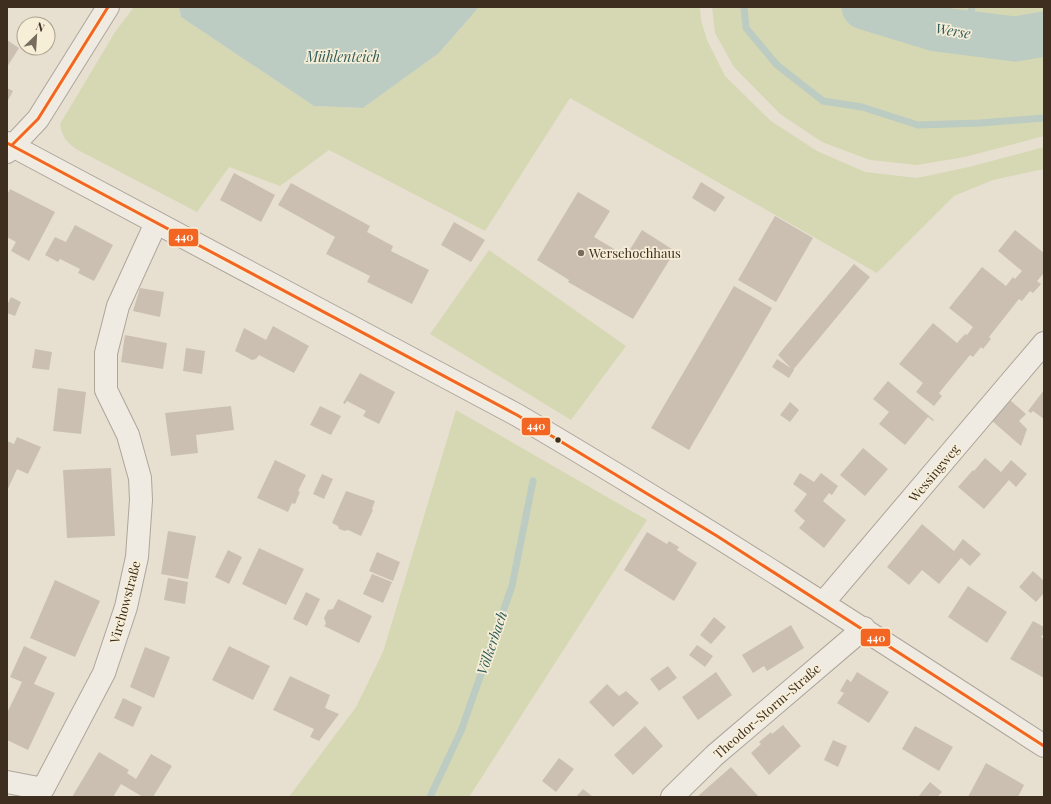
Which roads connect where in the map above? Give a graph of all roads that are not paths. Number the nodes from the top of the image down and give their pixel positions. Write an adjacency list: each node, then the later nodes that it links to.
1 (108, 7): 2 (street)
2 (9, 147): 3 (street)
3 (156, 223): 5 (street); 8 (street, Virchowstraße)
4 (1044, 343): 5 (street, Wessingweg)
5 (824, 603): 6 (street)
6 (864, 628): 7 (street); 9 (street, Theodor-Storm-Straße)
7 (1044, 746)
8 (7, 782)
9 (672, 797)

